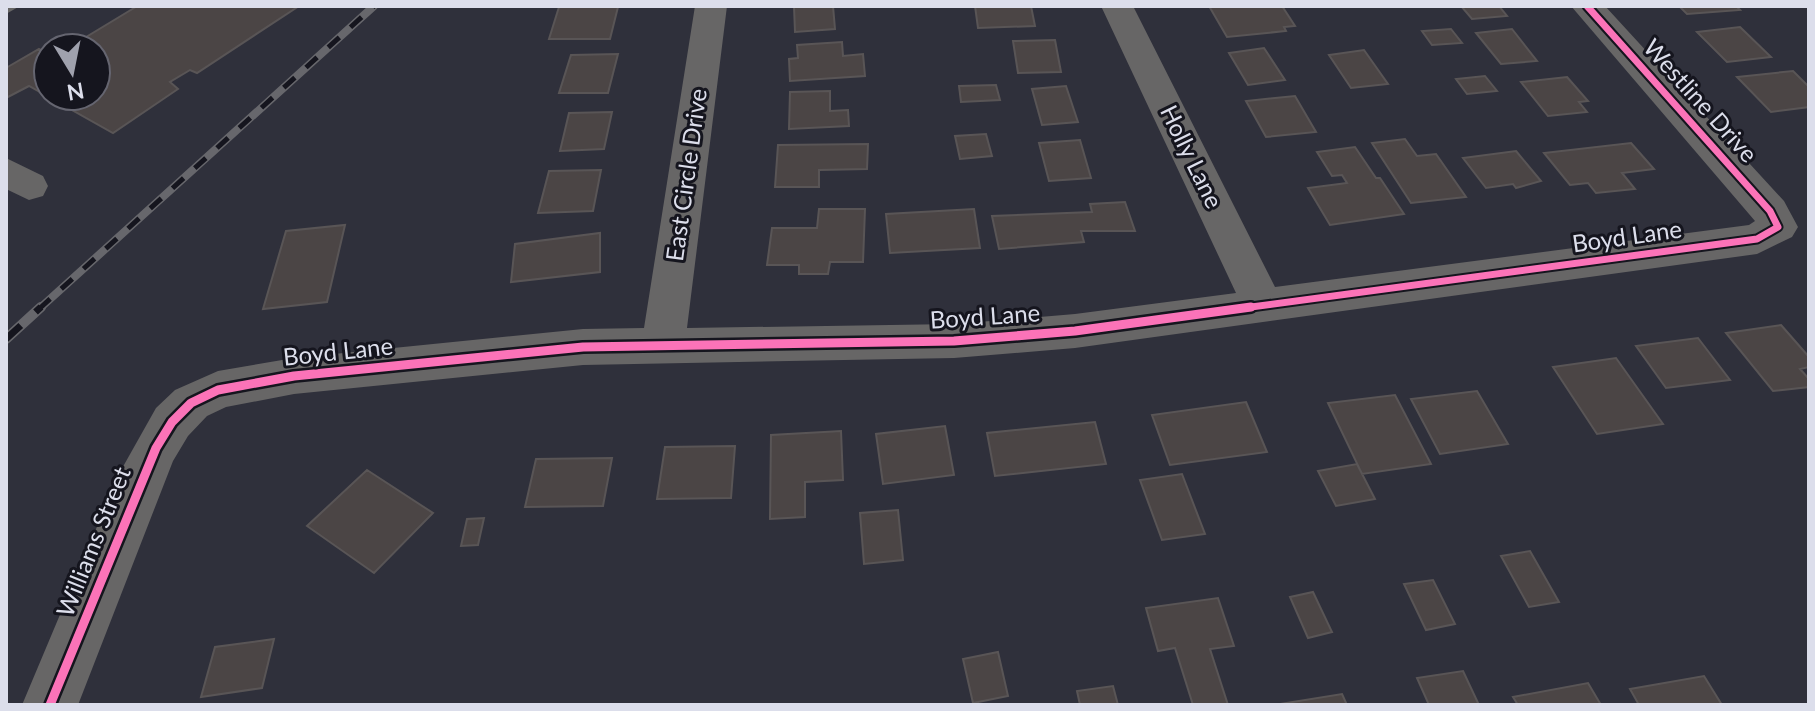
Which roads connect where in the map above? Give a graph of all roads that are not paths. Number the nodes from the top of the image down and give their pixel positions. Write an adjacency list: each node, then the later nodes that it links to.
1 (12, 6): 5 (lane)
2 (711, 6): 8 (street, East Circle Drive)
3 (1117, 6): 7 (street, Holly Lane)
4 (1587, 6): 6 (street, Westline Drive)
5 (6, 9)
6 (1778, 227): 7 (street, Boyd Lane)
7 (1264, 307): 8 (street, Boyd Lane)
8 (663, 343): 9 (street, Boyd Lane)
9 (191, 403): 10 (street, Williams Street)
10 (50, 705)

